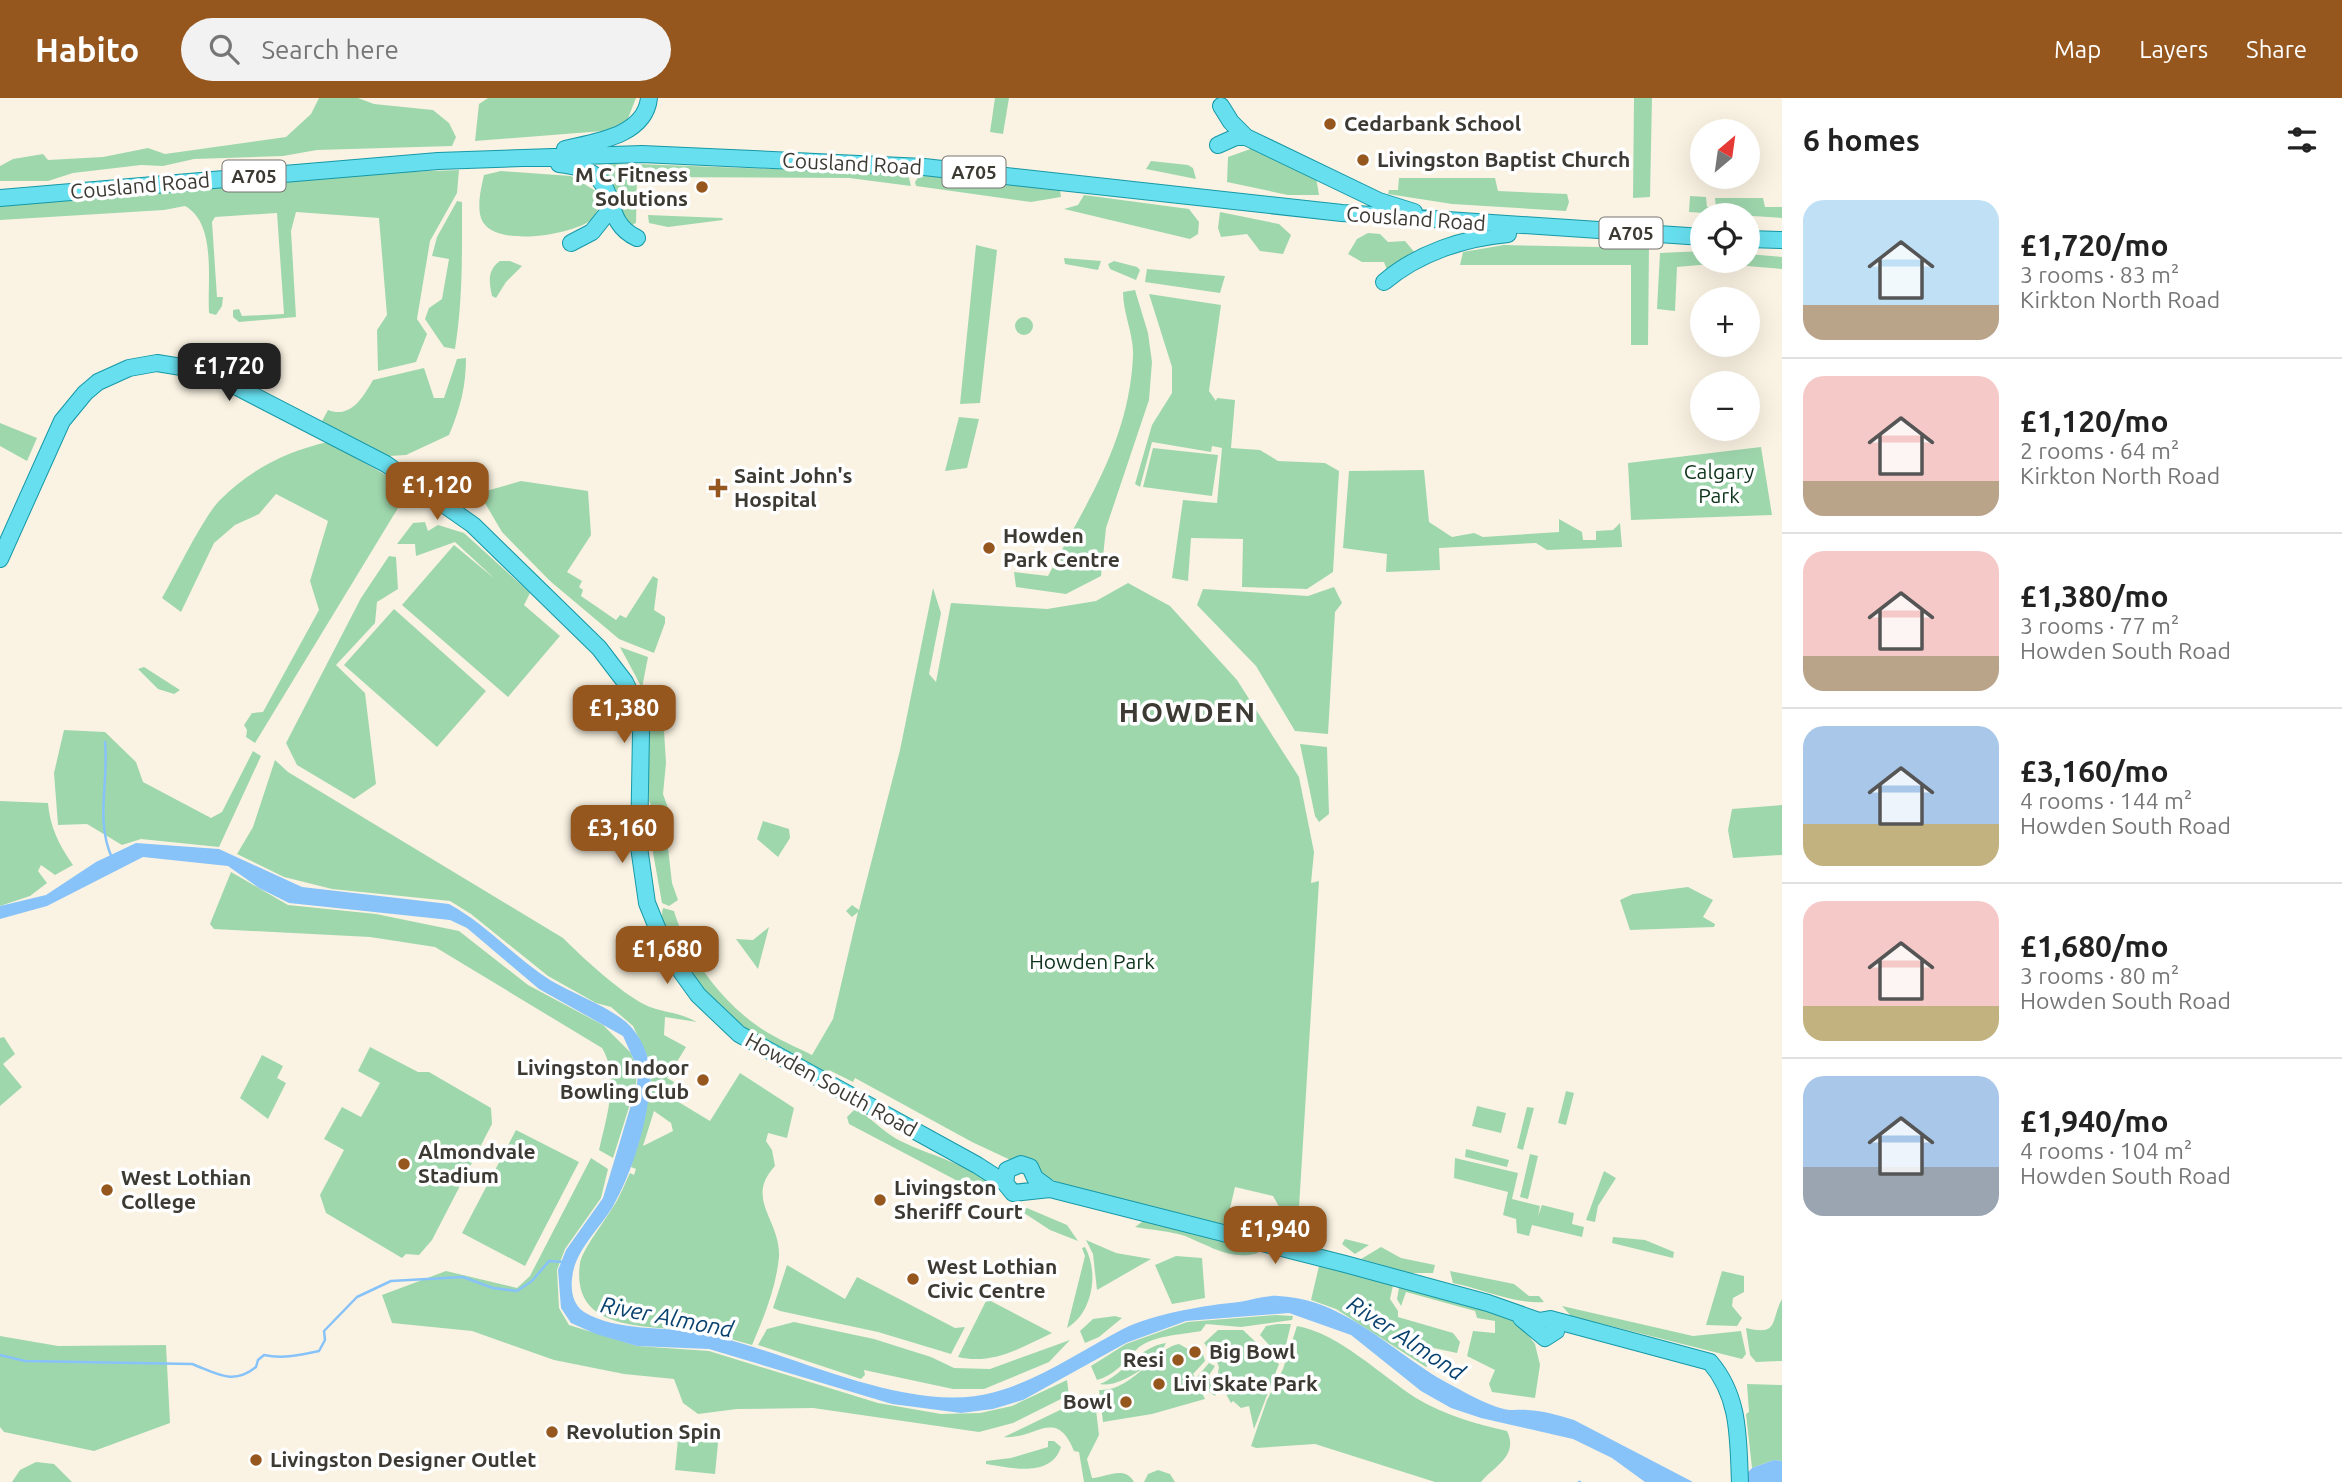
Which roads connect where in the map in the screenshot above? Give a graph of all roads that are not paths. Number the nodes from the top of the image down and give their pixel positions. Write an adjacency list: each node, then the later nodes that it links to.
1 (648, 103): 5 (main road, A705)
2 (1222, 106): 3 (main road)
3 (1246, 137): 4 (main road); 8 (main road)
4 (1217, 145)
5 (508, 159): 6 (main road, Cousland Road / A705); 7 (main road, A705); 8 (main road, Cousland Road / A705)
6 (0, 198)
7 (612, 207): 11 (main road); 14 (main road)
8 (1439, 220): 9 (main road, Cousland Road / A705)
9 (1559, 229): 10 (main road, Cousland Road / A705); 15 (main road)
10 (1690, 236)
11 (637, 238)
12 (1760, 239): 13 (main road)
13 (1782, 240)
14 (571, 243)
15 (1384, 282)
16 (0, 559): 17 (main road, Howden South Road)
17 (1006, 1177): 18 (main road, Howden South Road); 18 (main road, Howden South Road)
18 (1033, 1184): 19 (main road, Howden South Road)
19 (1740, 1474)

